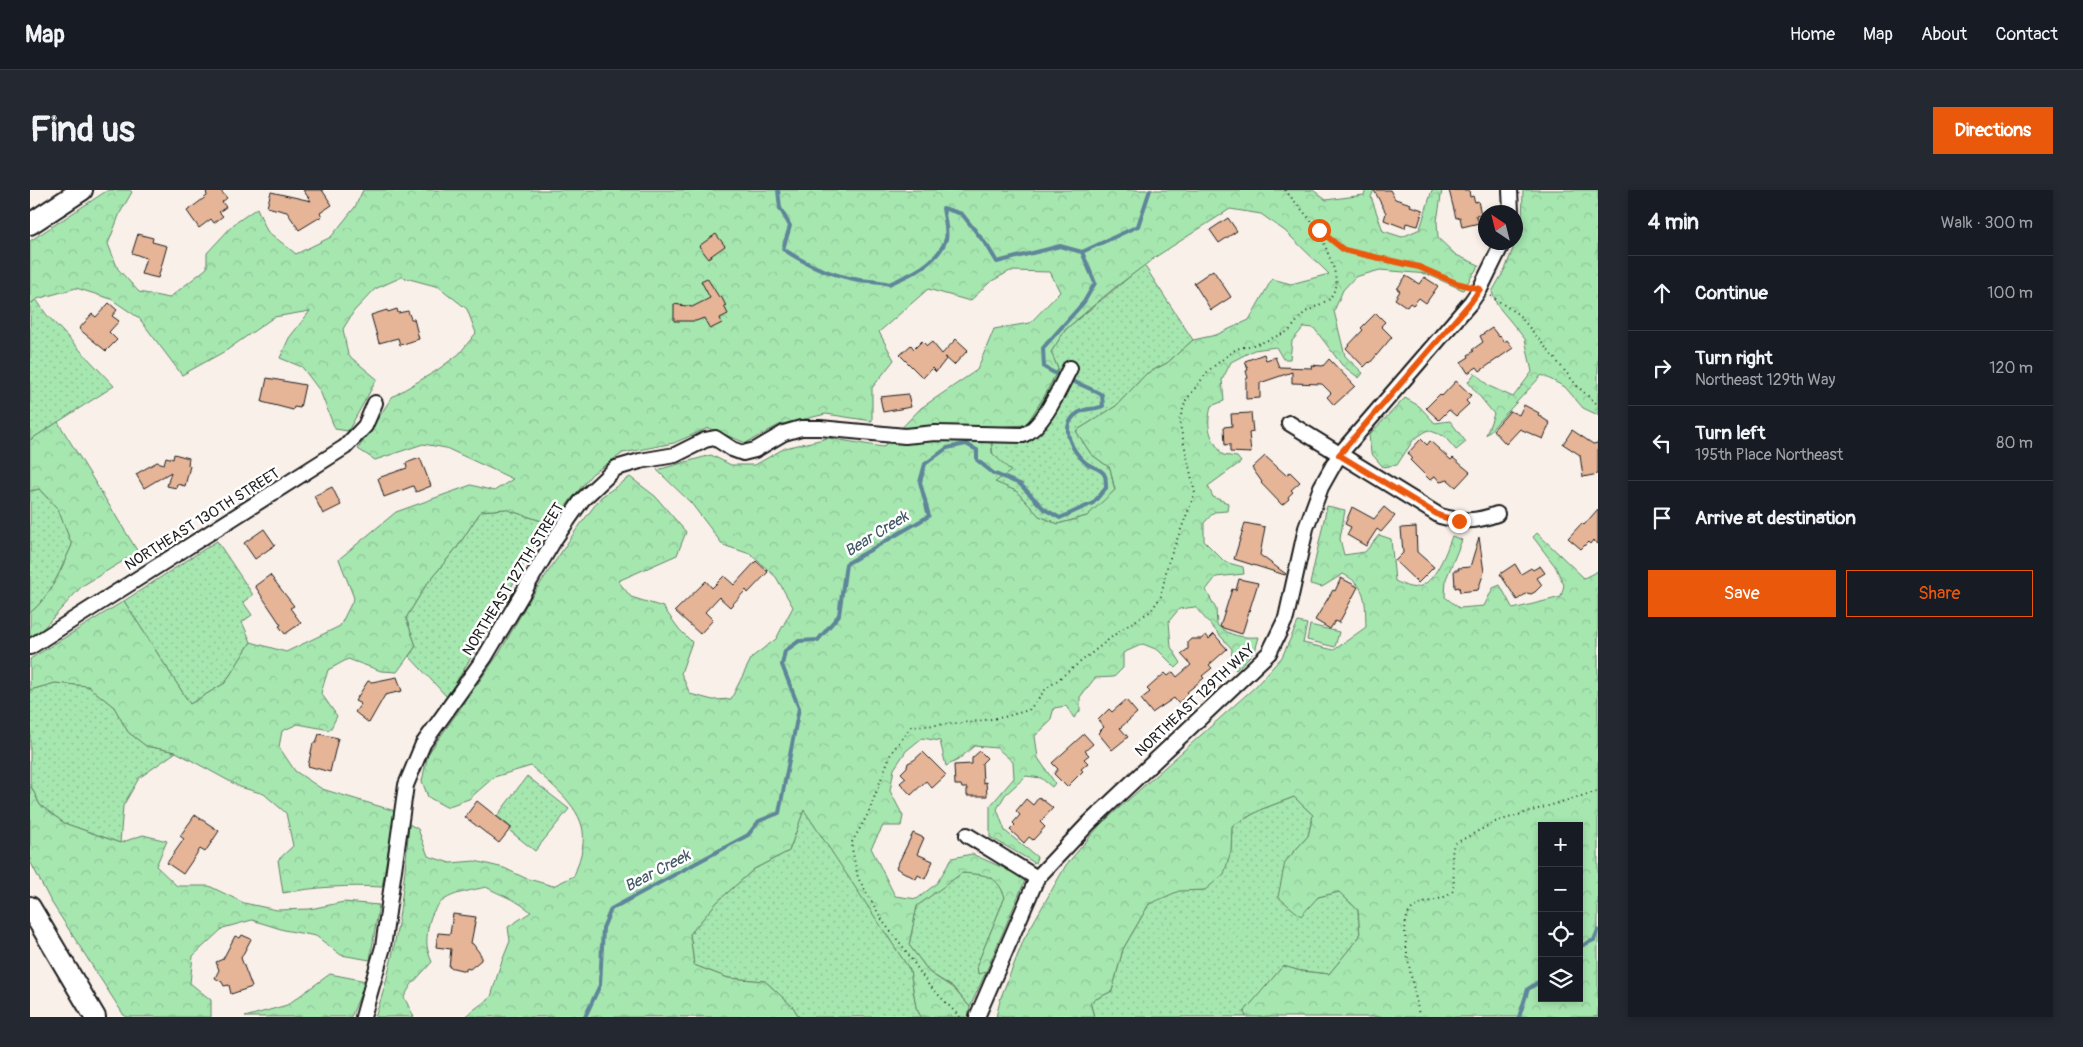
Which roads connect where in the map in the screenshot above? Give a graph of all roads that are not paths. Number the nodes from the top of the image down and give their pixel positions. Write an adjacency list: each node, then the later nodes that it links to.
1 (82, 190): 4 (main road)
2 (1510, 190): 3 (street)
3 (1511, 205)
4 (30, 224)
5 (1500, 250): 9 (street, NORTHEAST 129TH WAY)
6 (1070, 368): 16 (street, NORTHEAST 127TH STREET)
7 (376, 403): 11 (street, NORTHEAST 130TH STREET)
8 (1289, 423): 9 (street)
9 (1339, 455): 10 (street); 13 (street, NORTHEAST 129TH WAY)
10 (1497, 514)
11 (30, 647)
12 (966, 834): 13 (street)
13 (1037, 878): 17 (street, NORTHEAST 129TH WAY)
14 (30, 907): 15 (main road)
15 (95, 1017)
16 (363, 1017)
17 (977, 1017)

